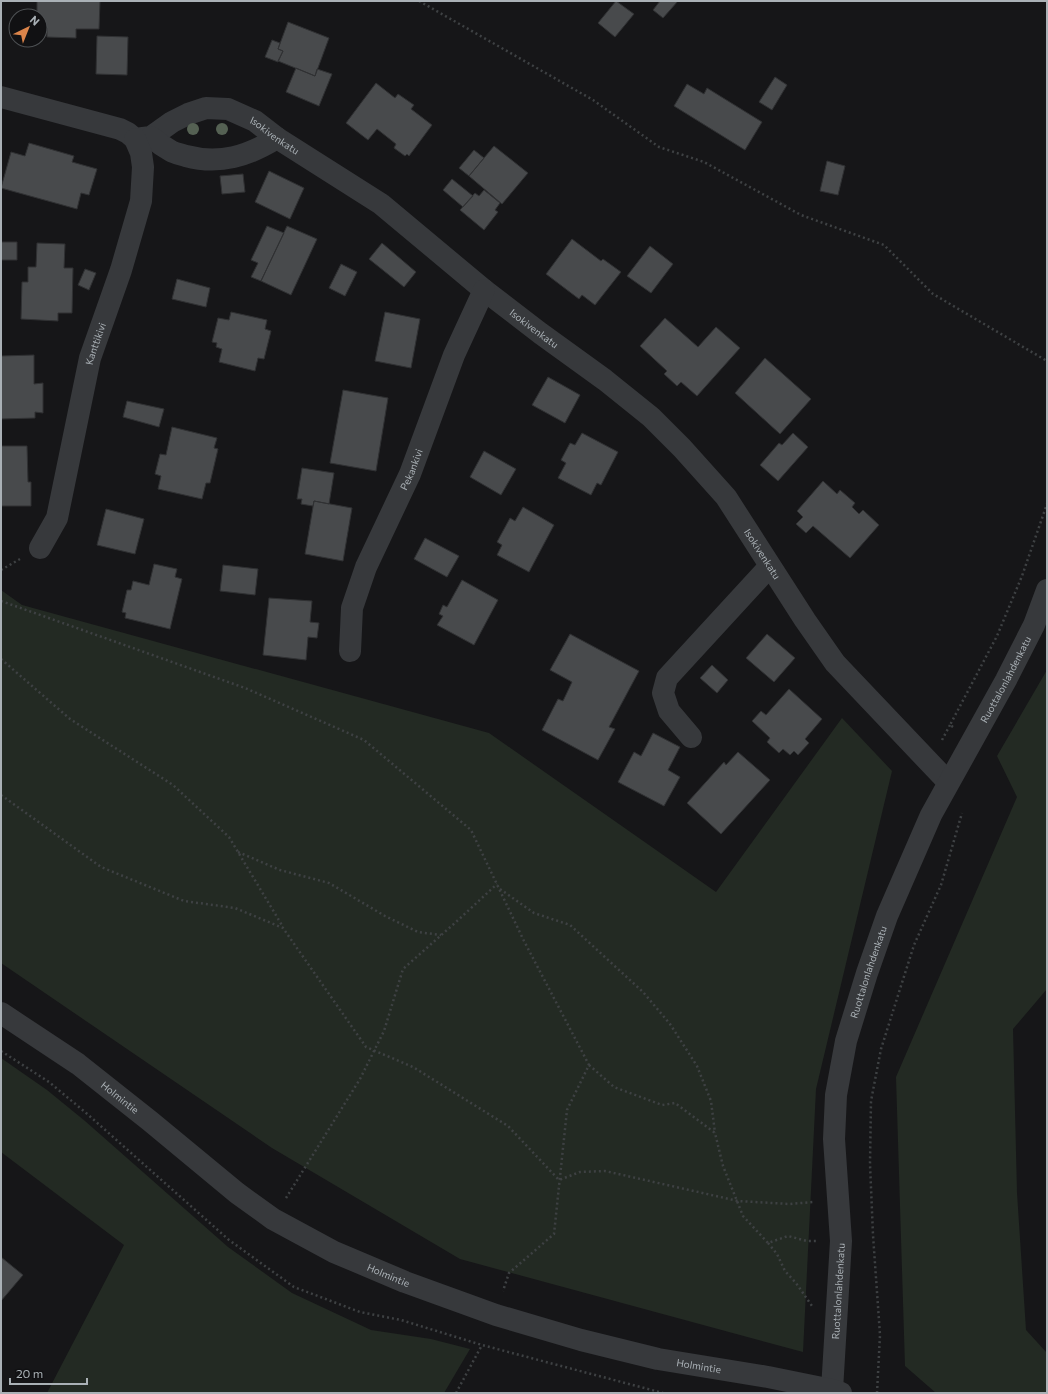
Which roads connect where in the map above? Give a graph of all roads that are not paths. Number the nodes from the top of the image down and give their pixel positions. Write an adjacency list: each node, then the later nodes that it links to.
1 (1, 97): 2 (street)
2 (143, 138): 3 (street); 3 (street, Isokivenkatu); 5 (street, Kanttikivi)
3 (277, 138): 4 (street, Isokivenkatu)
4 (484, 290): 6 (street, Isokivenkatu); 8 (street, Pekankivi)
5 (40, 548)
6 (770, 566): 9 (street); 10 (street, Isokivenkatu)
7 (1047, 590): 10 (street, Ruottalonlahdenkatu)
8 (350, 652)
9 (691, 738)
10 (948, 782): 12 (street, Ruottalonlahdenkatu)
11 (1, 1013): 12 (street, Holmintie)
12 (837, 1391)

